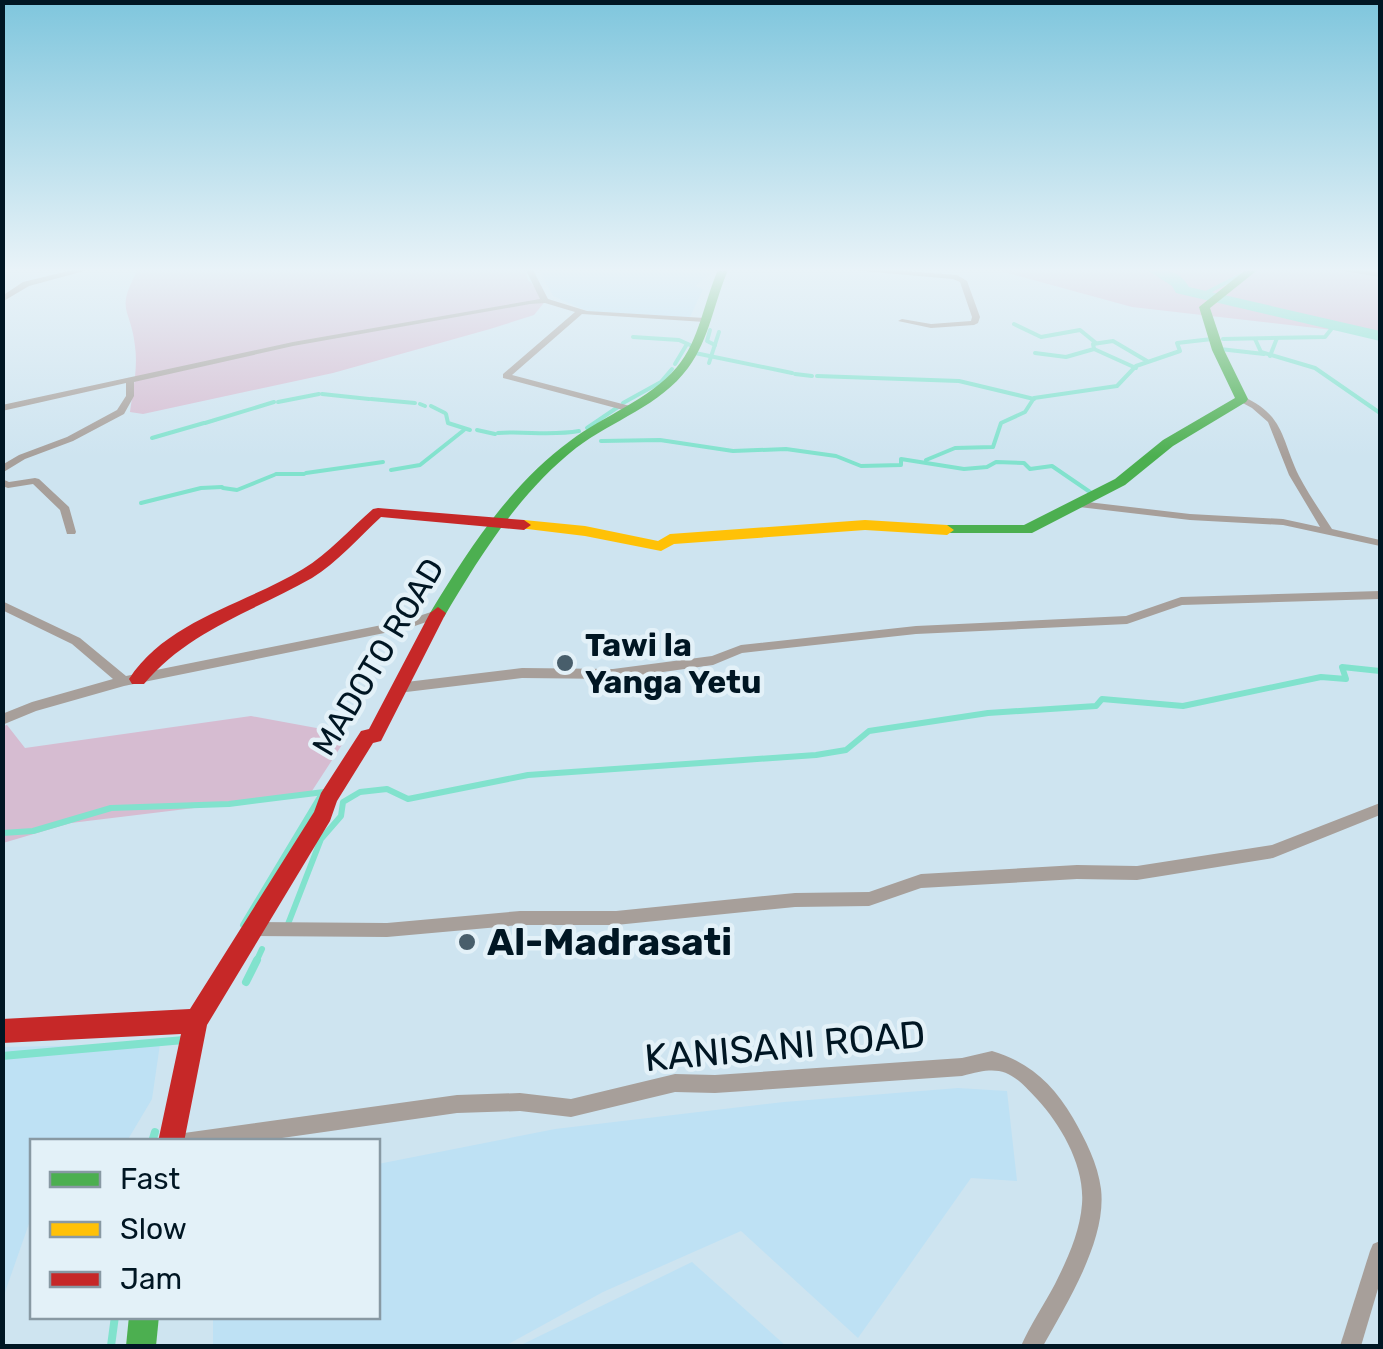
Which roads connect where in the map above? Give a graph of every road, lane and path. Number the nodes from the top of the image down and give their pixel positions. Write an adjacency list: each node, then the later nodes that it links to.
1 (369, 331): 5 (street)
2 (557, 331): 8 (street)
3 (700, 331): 8 (street, MADOTO ROAD)
4 (1215, 331): 6 (street)
5 (130, 382): 7 (street); 9 (street)
6 (1242, 400): 11 (street); 13 (street)
7 (2, 408)
8 (628, 408): 12 (street, MADOTO ROAD)
9 (2, 470)
10 (2, 482): 14 (street)
11 (1080, 504): 12 (street); 13 (street)
12 (500, 524): 18 (street, MADOTO ROAD); 19 (street)
13 (1327, 529): 15 (street)
14 (71, 532)
15 (1380, 543)
16 (1380, 595): 20 (street)
17 (2, 605): 19 (street)
18 (434, 614): 19 (street); 20 (street, MADOTO ROAD)
19 (131, 680): 21 (street)
20 (398, 688): 23 (street, MADOTO ROAD)
21 (2, 720)
22 (1380, 810): 23 (street)
23 (252, 929): 24 (street, MADOTO ROAD)
24 (196, 1022): 25 (street); 26 (street, MADOTO ROAD)
25 (2, 1031)
26 (172, 1139)
27 (206, 1139): 31 (street, KANISANI ROAD)
28 (1380, 1251): 32 (street)
29 (144, 1319): 30 (street)
30 (141, 1346)
31 (1032, 1346)
32 (1350, 1346)

